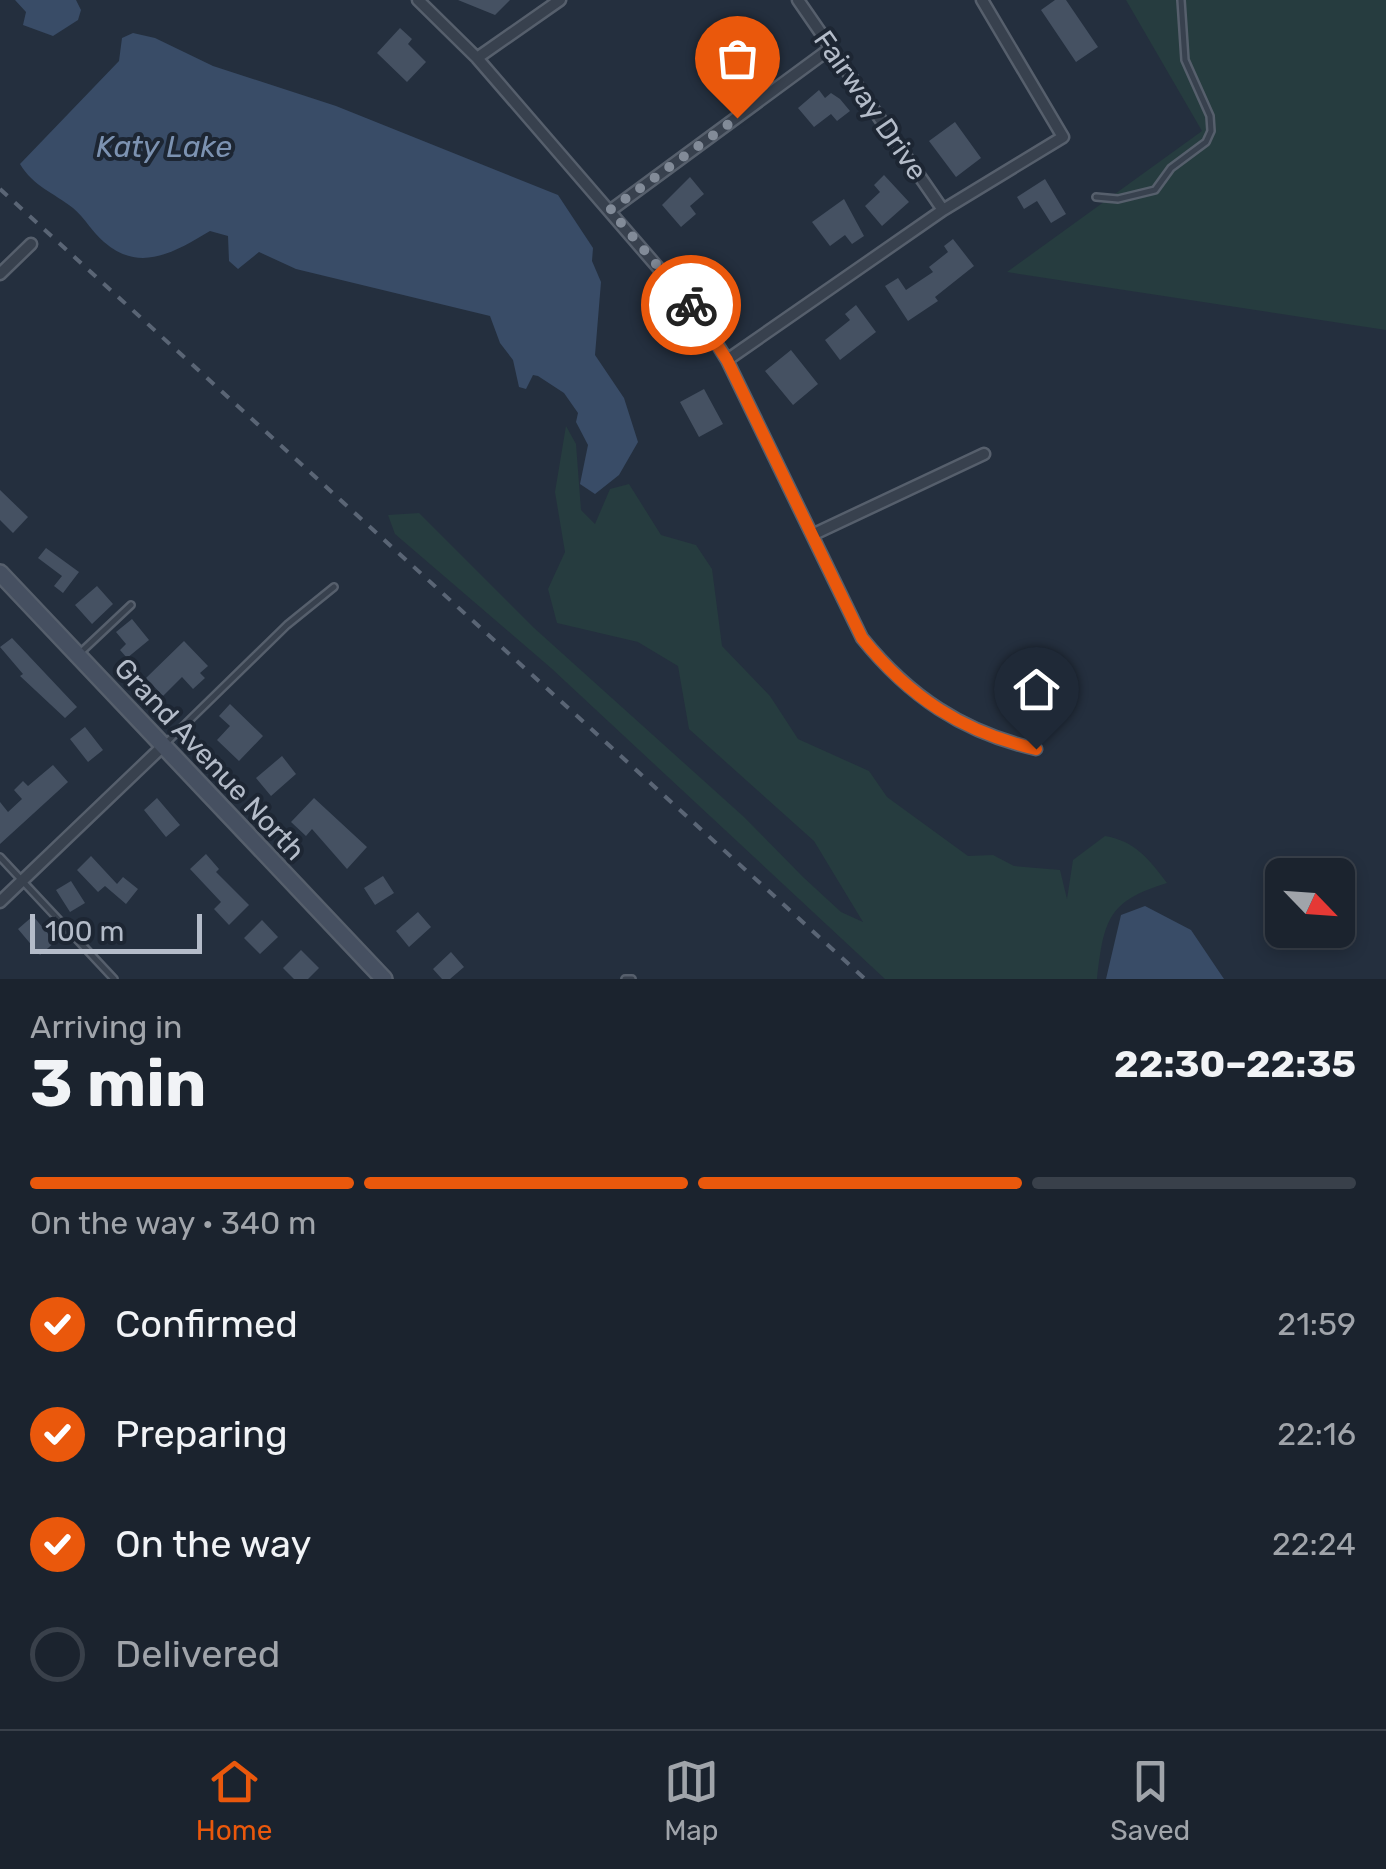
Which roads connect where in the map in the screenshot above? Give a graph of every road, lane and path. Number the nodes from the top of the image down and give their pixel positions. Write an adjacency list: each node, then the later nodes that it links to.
1 (418, 0): 7 (street)
2 (560, 0): 7 (street)
3 (798, 0): 6 (street, Fairway Drive)
4 (982, 0): 10 (street)
5 (1181, 0): 8 (lane)
6 (831, 48): 9 (street); 10 (street, Fairway Drive)
7 (477, 58): 9 (street)
8 (1096, 197)
9 (610, 210): 13 (street)
10 (943, 210): 13 (street)
11 (31, 244): 12 (street)
12 (0, 274)
13 (727, 360): 15 (street)
14 (984, 454): 15 (street)
15 (812, 535): 21 (street)
16 (0, 573): 19 (main road, Grand Avenue North)
17 (334, 587): 20 (lane)
18 (131, 605): 19 (lane)
19 (78, 655): 20 (main road, Grand Avenue North)
20 (163, 746): 23 (street); 26 (main road, Grand Avenue North)
21 (1036, 749)
22 (0, 857): 23 (lane)
23 (21, 880): 24 (street); 25 (lane)
24 (0, 902)
25 (114, 979)
26 (384, 979)

